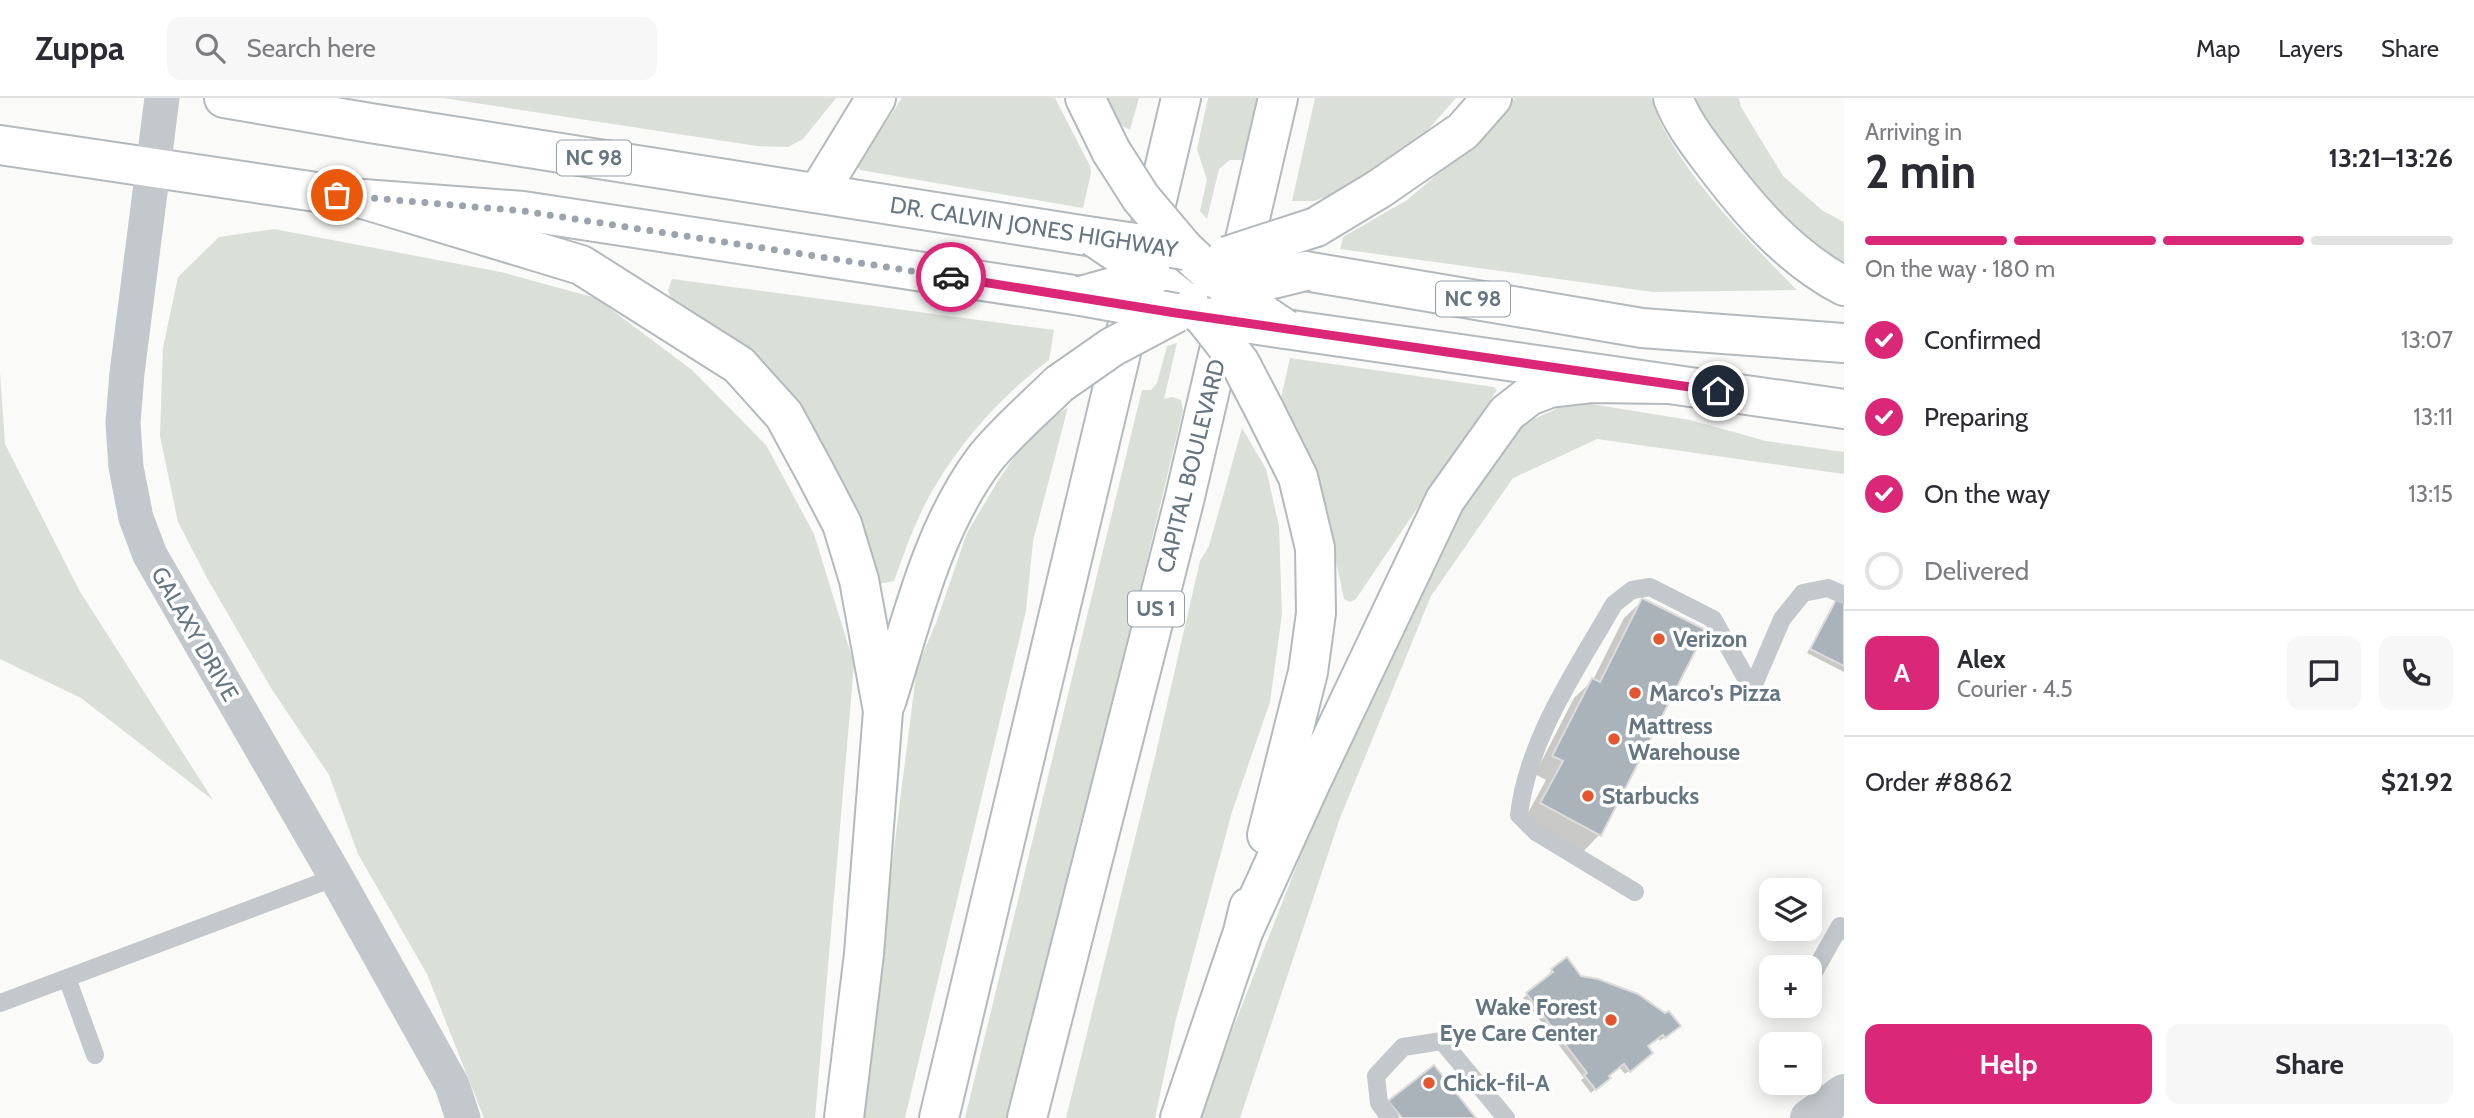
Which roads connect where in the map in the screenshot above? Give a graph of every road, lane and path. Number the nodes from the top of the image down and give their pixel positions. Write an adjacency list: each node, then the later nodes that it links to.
1 (162, 98): 10 (street, GALAXY DRIVE)
2 (225, 98): 11 (highway, DR. CALVIN JONES HIGHWAY / NC 98)
3 (877, 98): 11 (highway)
4 (1085, 98): 15 (highway, bridge)
5 (1181, 98): 34 (highway)
6 (1278, 98): 35 (highway, CAPITAL BOULEVARD / US 1)
7 (1492, 98): 15 (highway, bridge)
8 (1673, 98): 16 (highway)
9 (0, 145): 10 (highway)
10 (152, 167): 12 (highway); 23 (street, GALAXY DRIVE)
11 (818, 193): 13 (highway, DR. CALVIN JONES HIGHWAY / NC 98)
12 (363, 199): 17 (highway); 22 (highway)
13 (1094, 237): 14 (highway, bridge); 15 (highway, DR. CALVIN JONES HIGHWAY / NC 98, bridge)
14 (1152, 276): 15 (highway); 17 (highway, bridge)
15 (1202, 285): 17 (highway, bridge); 18 (highway, NC 98, bridge); 19 (highway, NC 98, bridge); 22 (highway, bridge); 26 (highway, bridge)
16 (1844, 286)
17 (1081, 296)
18 (1844, 343)
19 (1667, 384): 20 (highway, NC 98); 26 (highway)
20 (1844, 409)
21 (1844, 595): 24 (lane)
22 (883, 711): 33 (highway)
23 (336, 877): 28 (lane); 32 (street, GALAXY DRIVE)
24 (1635, 892)
25 (1844, 931): 27 (lane)
26 (1243, 932): 36 (highway)
27 (1822, 958)
28 (68, 978): 29 (lane); 30 (lane)
29 (0, 1003)
30 (94, 1055)
31 (1844, 1093): 39 (street)
32 (463, 1118)
33 (844, 1118)
34 (939, 1118)
35 (1027, 1118)
36 (1180, 1118)
37 (1390, 1118): 38 (lane)
38 (1506, 1118)
39 (1809, 1118)

